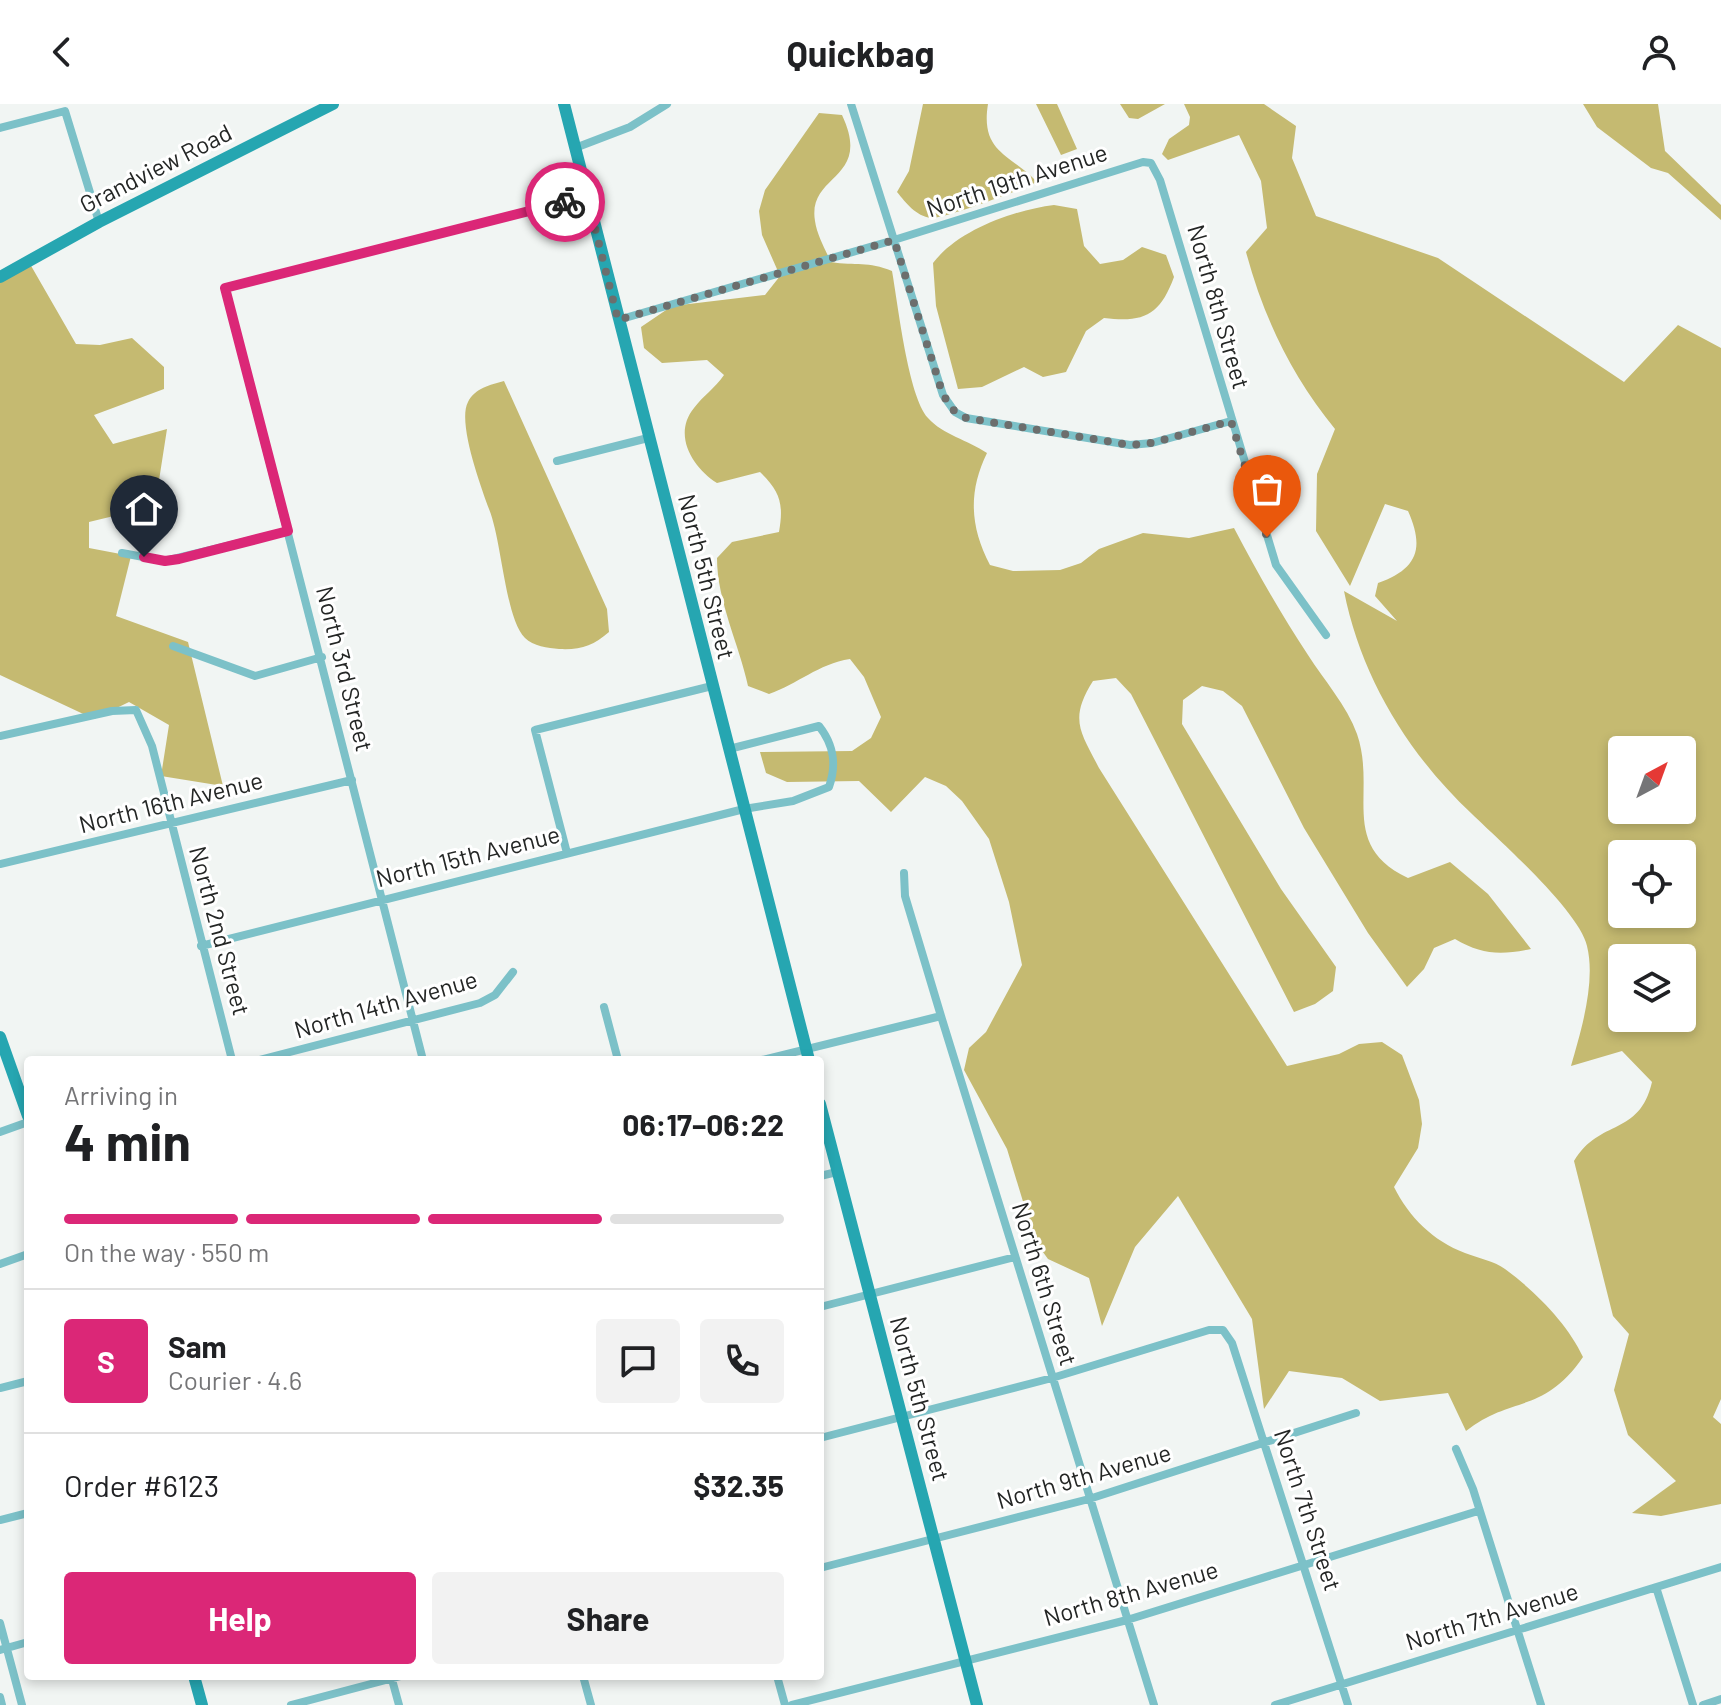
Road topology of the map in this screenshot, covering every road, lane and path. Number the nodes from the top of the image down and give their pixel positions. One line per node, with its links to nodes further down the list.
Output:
1 (333, 104): 10 (street, Grandview Road)
2 (564, 104): 7 (street, North 5th Street)
3 (667, 104): 7 (street)
4 (851, 104): 11 (street)
5 (64, 108): 6 (street); 10 (street)
6 (0, 128)
7 (575, 148): 9 (street, North 5th Street)
8 (1151, 163): 11 (street, North 19th Avenue); 14 (street, North 8th Street)
9 (587, 196): 13 (street, North 5th Street); 17 (street, North 3rd Street)
10 (99, 222): 12 (street, Grandview Road)
11 (894, 240): 13 (street, North 19th Avenue); 14 (street)
12 (0, 277)
13 (618, 320): 15 (street, North 5th Street)
14 (1231, 421): 19 (street, North 8th Street)
15 (648, 438): 16 (street); 22 (street, North 5th Street)
16 (557, 461)
17 (288, 531): 18 (street); 21 (street, North 3rd Street)
18 (122, 553)
19 (1326, 635)
20 (173, 646): 21 (street)
21 (322, 657): 25 (street, North 3rd Street)
22 (712, 686): 24 (street, North 5th Street); 28 (street)
23 (0, 736): 27 (street, North 2nd Street)
24 (729, 749): 26 (street, North 5th Street); 26 (street, North 15th Avenue)
25 (352, 780): 27 (street, North 16th Avenue); 31 (street, North 3rd Street)
26 (744, 809): 28 (street, North 15th Avenue); 38 (street, North 5th Street)
27 (170, 823): 29 (street, North 16th Avenue); 32 (street, North 2nd Street)
28 (567, 853): 31 (street, North 15th Avenue)
29 (0, 864)
30 (904, 873): 35 (street, North 6th Street)
31 (382, 899): 32 (street, North 15th Avenue); 36 (street, North 3rd Street)
32 (201, 946): 39 (street, North 2nd Street)
33 (513, 972): 36 (street, North 14th Avenue)
34 (604, 1007): 42 (street)
35 (941, 1016): 38 (street); 50 (street, North 6th Street)
36 (413, 1021): 40 (street, North 14th Avenue); 41 (street, North 3rd Street)
37 (0, 1037): 43 (street)
38 (808, 1054)
39 (231, 1056)
40 (275, 1056)
41 (422, 1056)
42 (617, 1056)
43 (24, 1105)
44 (824, 1120): 47 (street, North 5th Street)
45 (24, 1123): 46 (street)
46 (0, 1132)
47 (837, 1172): 48 (street); 52 (street, North 5th Street)
48 (824, 1175)
49 (24, 1255): 51 (street)
50 (1015, 1257): 52 (street); 54 (street, North 6th Street)
51 (0, 1264)
52 (869, 1295): 53 (street); 58 (street, North 5th Street)
53 (824, 1306)
54 (1052, 1378): 58 (street); 60 (street, North 7th Street); 62 (street, North 6th Street)
55 (24, 1382): 56 (street)
56 (0, 1388)
57 (1356, 1413): 60 (street, North 9th Avenue)
58 (902, 1417): 59 (street); 66 (street, North 5th Street)
59 (824, 1437)
60 (1265, 1444): 62 (street, North 9th Avenue); 67 (street, North 7th Street)
61 (1456, 1449): 63 (street)
62 (1089, 1499): 66 (street, North 9th Avenue); 71 (street, North 6th Street)
63 (1478, 1511): 67 (street, North 8th Avenue); 73 (street)
64 (24, 1514): 65 (street)
65 (0, 1520)
66 (933, 1540): 68 (street, North 9th Avenue); 76 (street, North 5th Street)
67 (1305, 1563): 71 (street, North 8th Avenue); 82 (street, North 7th Street)
68 (824, 1567)
69 (1721, 1567): 70 (street, North 7th Avenue)
70 (1656, 1587): 73 (street, North 7th Avenue); 98 (street)
71 (1127, 1620): 76 (street, North 8th Avenue); 94 (street, North 6th Street)
72 (0, 1623): 75 (street)
73 (1517, 1630): 82 (street, North 7th Avenue); 97 (street)
74 (24, 1643): 75 (street)
75 (3, 1649): 86 (street)
76 (965, 1661): 92 (street, North 8th Avenue); 93 (street, North 5th Street)
77 (195, 1680): 87 (street)
78 (384, 1680): 88 (street)
79 (395, 1680): 89 (street)
80 (584, 1680): 90 (street)
81 (778, 1680): 91 (street)
82 (1342, 1685): 95 (street, North 7th Avenue); 96 (street, North 7th Street)
83 (0, 1697): 85 (street)
84 (1721, 1699): 99 (street)
85 (2, 1705)
86 (22, 1705)
87 (202, 1705)
88 (291, 1705)
89 (399, 1705)
90 (591, 1705)
91 (785, 1705)
92 (792, 1705)
93 (977, 1705)
94 (1154, 1705)
95 (1275, 1705)
96 (1348, 1705)
97 (1541, 1705)
98 (1693, 1705)
99 (1703, 1705)

